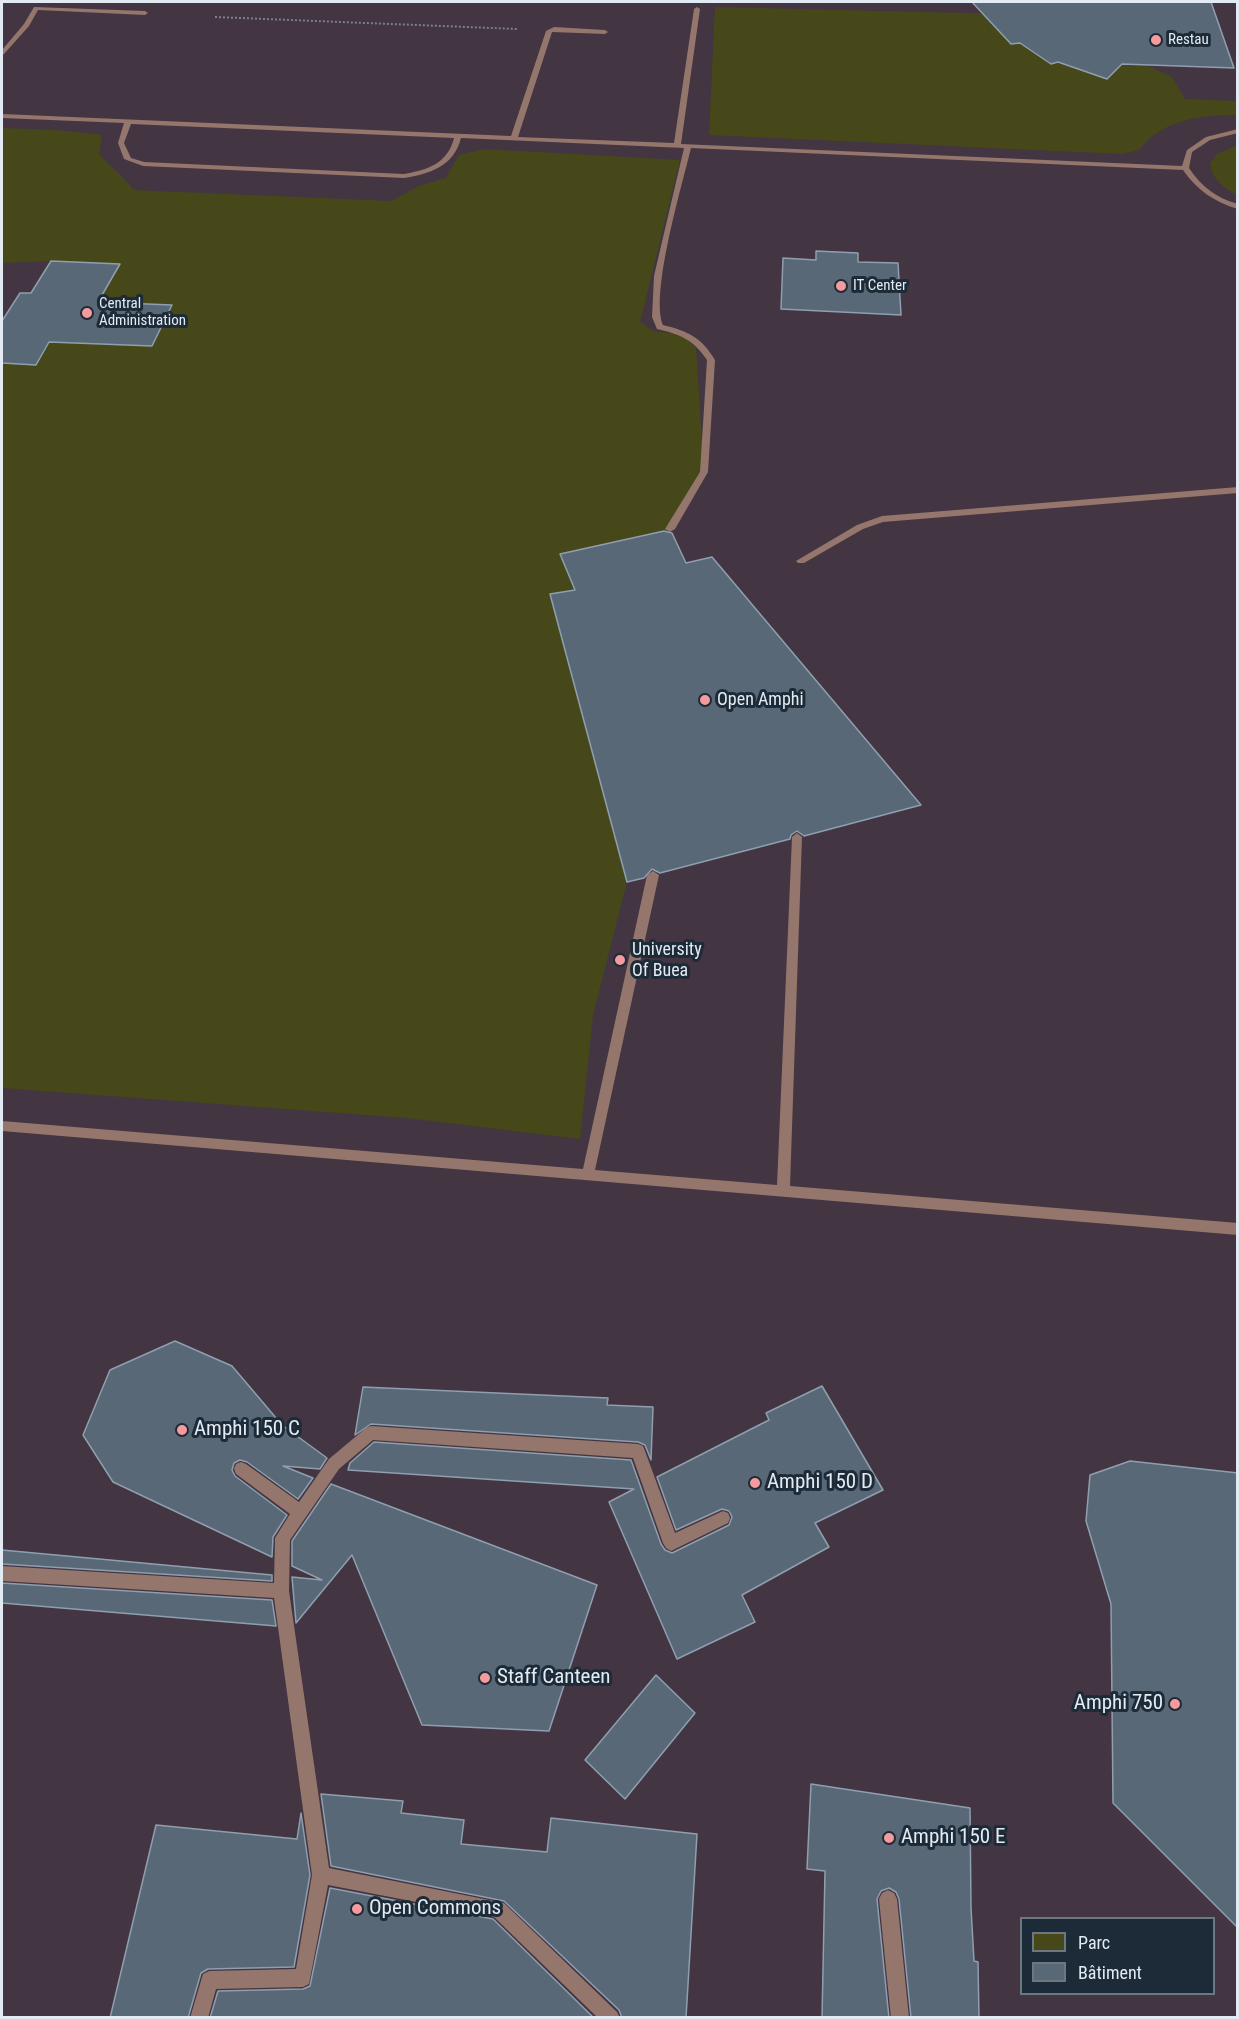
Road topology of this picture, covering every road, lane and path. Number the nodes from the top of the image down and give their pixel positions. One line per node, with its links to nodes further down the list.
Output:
1 (697, 9): 12 (lane)
2 (145, 13): 6 (lane)
3 (215, 17): 4 (path)
4 (549, 31): 5 (lane); 11 (lane)
5 (605, 32)
6 (2, 53)
7 (2, 116): 8 (lane)
8 (128, 122): 10 (lane); 10 (lane)
9 (1238, 131): 14 (lane)
10 (458, 136): 11 (lane)
11 (514, 139): 12 (lane)
12 (677, 146): 13 (lane)
13 (688, 146): 14 (lane); 17 (lane)
14 (1185, 168): 15 (lane)
15 (1238, 207)
16 (1238, 490): 18 (lane)
17 (670, 529)
18 (801, 561)
19 (797, 837): 23 (lane)
20 (653, 875): 22 (lane)
21 (2, 1126): 22 (lane)
22 (588, 1174): 23 (lane)
23 (783, 1191): 24 (lane)
24 (1238, 1229)
25 (242, 1469): 26 (lane)
26 (300, 1512): 27 (lane); 29 (lane)
27 (723, 1518)
28 (2, 1574): 29 (lane)
29 (281, 1591): 30 (lane)
30 (321, 1875): 32 (lane); 33 (lane)
31 (888, 1899): 34 (lane)
32 (199, 2018)
33 (611, 2018)
34 (900, 2018)

